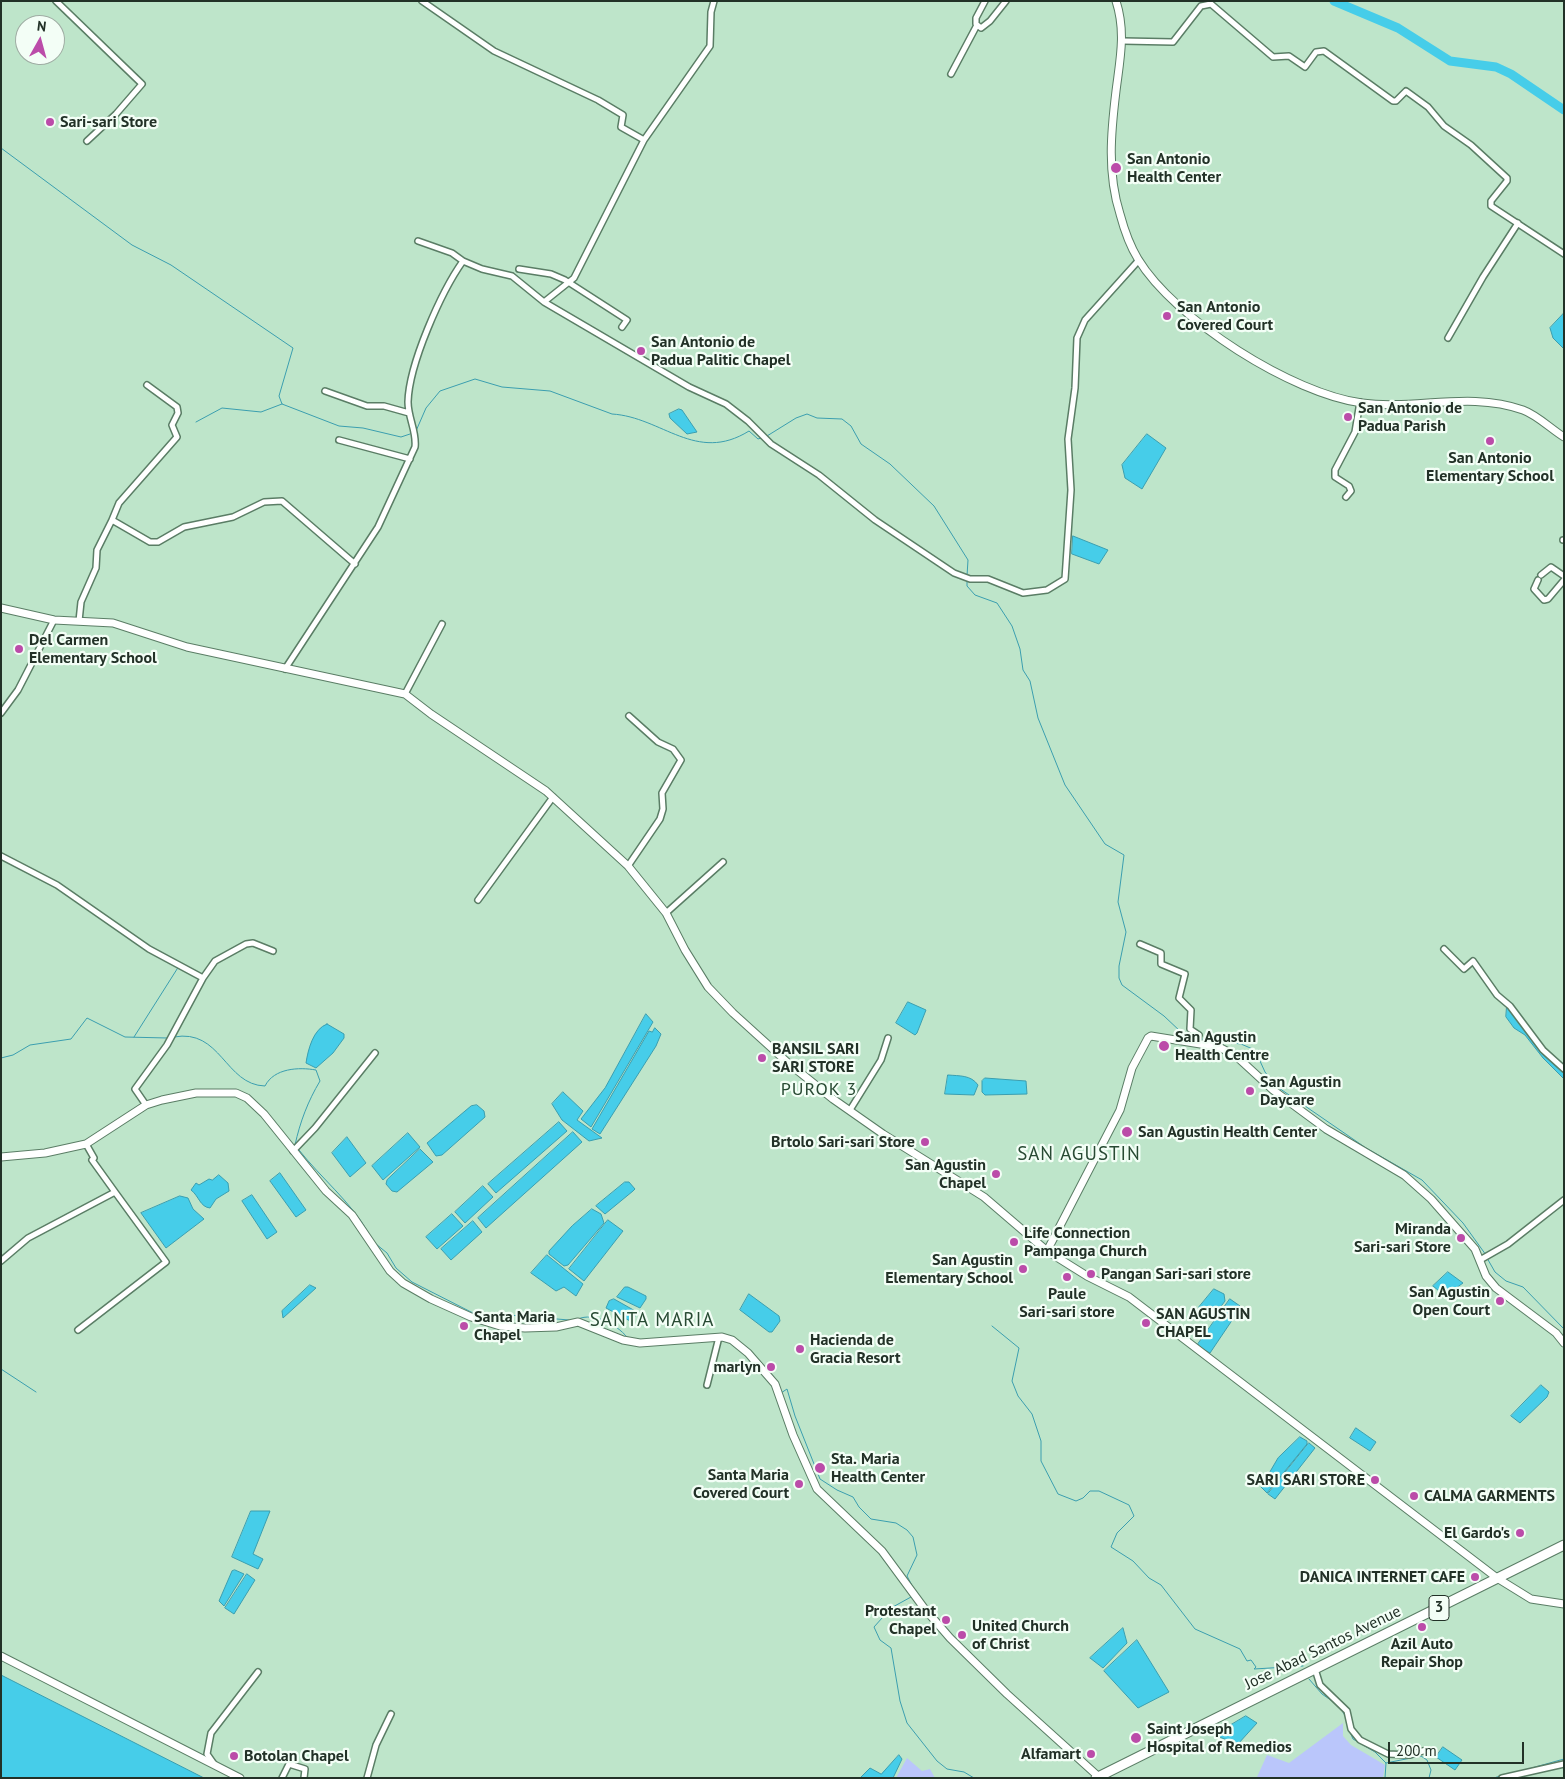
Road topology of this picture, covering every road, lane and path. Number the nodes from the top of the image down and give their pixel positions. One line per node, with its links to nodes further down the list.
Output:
1 (56, 1): 10 (street)
2 (422, 1): 11 (street)
3 (714, 1): 11 (street)
4 (985, 1): 7 (street)
5 (1006, 1): 7 (street)
6 (1116, 1): 8 (street)
7 (977, 25): 9 (street)
8 (1123, 41): 12 (street); 15 (street)
9 (951, 74)
10 (87, 140)
11 (644, 140): 18 (street)
12 (1518, 223): 14 (street); 21 (street)
13 (418, 241): 16 (street)
14 (1564, 254)
15 (1138, 260): 19 (street); 24 (street)
16 (463, 261): 19 (street); 25 (street)
17 (519, 269): 18 (street)
18 (569, 283): 19 (street); 20 (street)
19 (544, 302)
20 (622, 327)
21 (1448, 338)
22 (147, 385): 30 (street)
23 (324, 391): 25 (street)
24 (1360, 402): 26 (street); 29 (street)
25 (409, 413): 28 (street)
26 (1564, 437)
27 (339, 440): 28 (street)
28 (410, 459): 31 (street)
29 (1346, 498)
30 (112, 520): 31 (street); 35 (street)
31 (355, 564): 37 (street)
32 (1564, 578): 32 (street)
33 (1, 608): 34 (street)
34 (54, 620): 35 (street); 39 (street)
35 (79, 621): 37 (street)
36 (442, 624): 38 (street)
37 (285, 669): 38 (street)
38 (405, 694): 41 (street)
39 (1, 713)
40 (629, 716): 44 (street)
41 (553, 797): 44 (street); 45 (street)
42 (1, 856): 50 (street)
43 (723, 862): 46 (street)
44 (628, 866): 46 (street)
45 (478, 900)
46 (666, 913): 56 (street)
47 (1140, 944): 52 (street)
48 (1444, 949): 54 (street)
49 (274, 951): 50 (street)
50 (203, 978): 55 (street)
51 (888, 1038): 56 (street)
52 (1198, 1039): 62 (street); 63 (street)
53 (375, 1053): 58 (street)
54 (1564, 1070)
55 (146, 1105): 57 (street); 58 (street)
56 (850, 1110): 62 (street)
57 (86, 1144): 59 (street); 60 (street)
58 (293, 1151): 66 (street)
59 (1, 1158)
60 (115, 1192): 64 (street); 65 (street)
61 (1564, 1200): 63 (street)
62 (1047, 1251): 70 (street)
63 (1482, 1259): 67 (street)
64 (1, 1261)
65 (78, 1330)
66 (719, 1337): 68 (street); 79 (street)
67 (1564, 1343)
68 (708, 1385)
69 (1564, 1545): 70 (highway, Jose Abad Santos Avenue / 3)
70 (1497, 1578): 71 (street); 73 (highway, Jose Abad Santos Avenue / 3)
71 (1564, 1604)
72 (1, 1656): 78 (street)
73 (1315, 1669): 76 (street); 79 (highway, Jose Abad Santos Avenue / 3)
74 (258, 1672): 78 (street)
75 (390, 1714): 83 (street)
76 (1426, 1750)
77 (1564, 1764): 84 (street)
78 (216, 1766): 80 (street)
79 (1098, 1777)
80 (240, 1778)
81 (282, 1778): 82 (street)
82 (304, 1778)
83 (367, 1778)
84 (1502, 1778)

